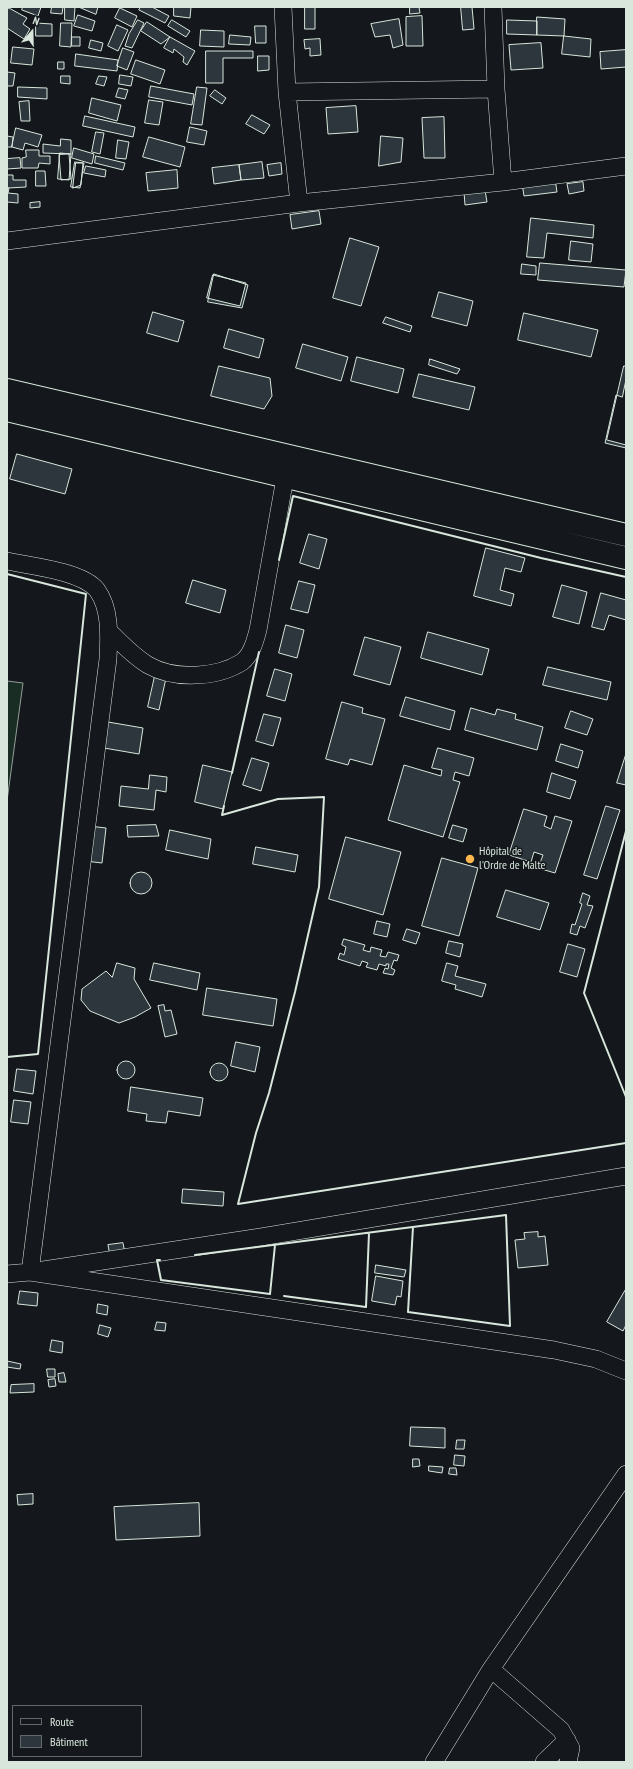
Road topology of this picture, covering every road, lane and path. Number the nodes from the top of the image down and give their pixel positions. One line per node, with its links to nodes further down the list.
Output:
1 (283, 7): 4 (street)
2 (493, 7): 3 (street)
3 (496, 89): 4 (street); 6 (street)
4 (287, 92): 7 (street)
5 (626, 166): 6 (street)
6 (503, 182): 7 (street)
7 (299, 203): 8 (street)
8 (7, 241)
9 (7, 390): 12 (main road)
10 (7, 410): 11 (main road)
11 (285, 478): 13 (main road); 15 (street)
12 (626, 535)
13 (626, 558)
14 (7, 561): 15 (street)
15 (109, 631): 17 (street)
16 (626, 1176): 17 (street)
17 (30, 1272): 18 (street); 19 (street)
18 (7, 1274)
19 (626, 1371)
20 (626, 1474): 21 (street)
21 (491, 1669): 22 (street); 23 (street)
22 (566, 1740): 24 (street); 25 (street)
23 (434, 1762)
24 (544, 1762)
25 (568, 1762)

